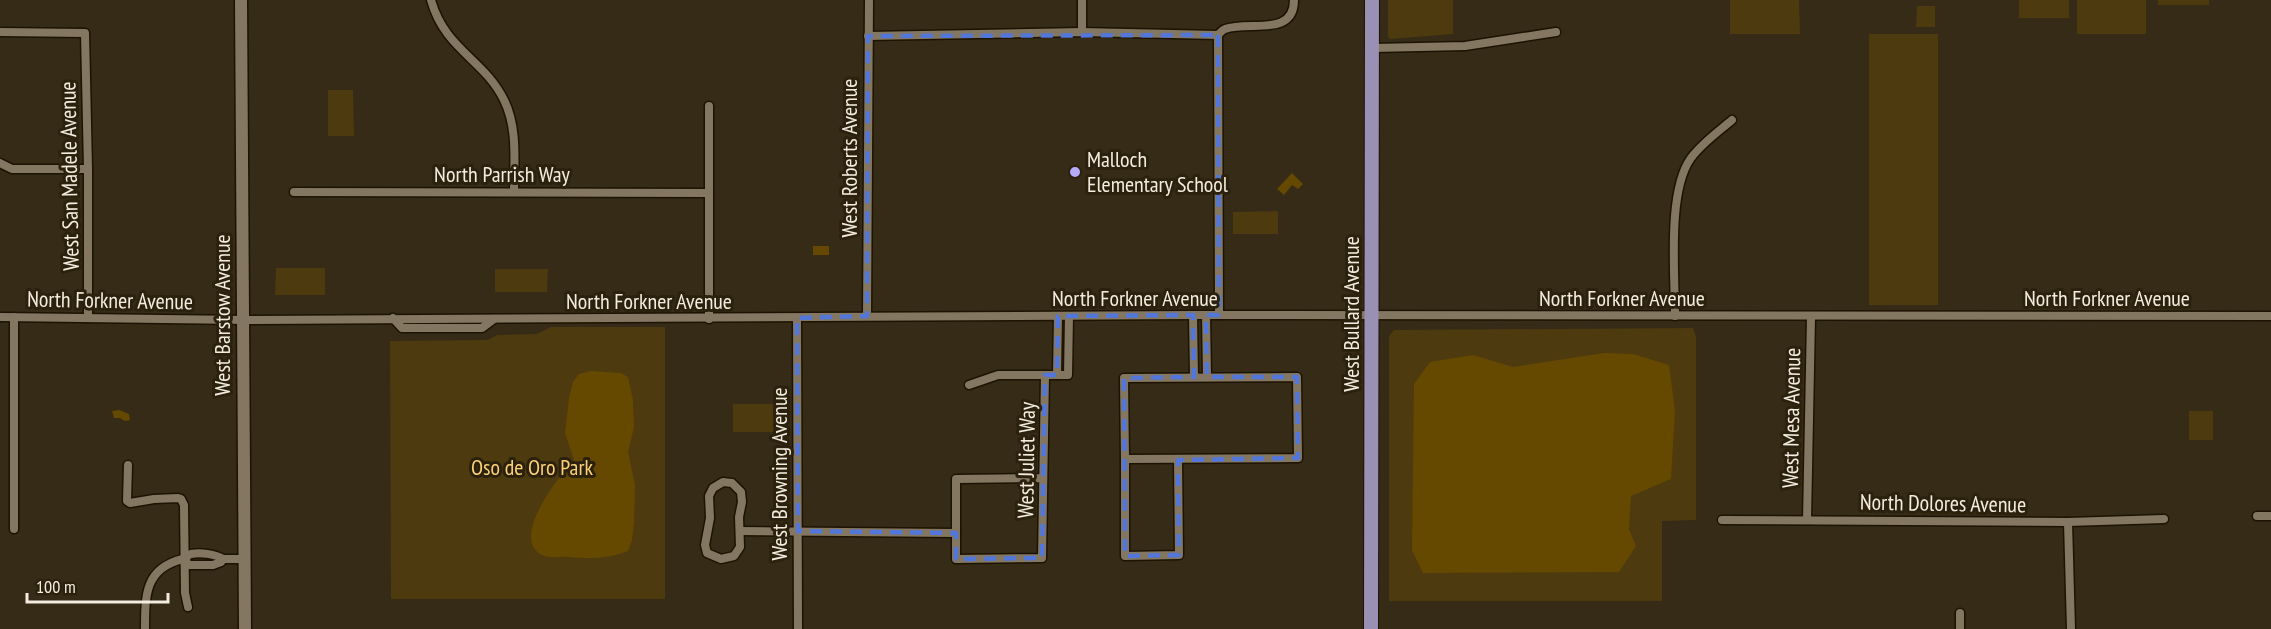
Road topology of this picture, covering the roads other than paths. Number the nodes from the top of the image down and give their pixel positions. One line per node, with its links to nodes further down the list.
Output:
1 (241, 0): 35 (street, West Barstow Avenue)
2 (431, 0): 18 (street)
3 (869, 0): 11 (street, West Roberts Avenue)
4 (1082, 0): 8 (street)
5 (1294, 0): 10 (street)
6 (1372, 0): 12 (main road, West Bullard Avenue)
7 (0, 32): 16 (street, West San Madele Avenue)
8 (1082, 32): 10 (street); 11 (street)
9 (1556, 32): 12 (street)
10 (1218, 35): 22 (street)
11 (868, 36): 24 (street, West Roberts Avenue)
12 (1372, 48): 23 (main road, West Bullard Avenue)
13 (709, 106): 19 (street)
14 (1732, 120): 27 (street)
15 (0, 163): 16 (street)
16 (88, 169): 32 (street, West San Madele Avenue)
17 (294, 192): 18 (street, North Parrish Way)
18 (514, 192): 19 (street, North Parrish Way)
19 (709, 193): 34 (street)
20 (1193, 315): 21 (street, North Forkner Avenue); 26 (street, North Forkner Avenue); 38 (street)
21 (1206, 315): 22 (street, North Forkner Avenue); 39 (street)
22 (1219, 315): 23 (street, North Forkner Avenue)
23 (1373, 315): 27 (street, North Forkner Avenue); 62 (main road, West Bullard Avenue)
24 (867, 316): 25 (street, North Forkner Avenue); 33 (street, North Forkner Avenue)
25 (1058, 316): 26 (street, North Forkner Avenue); 37 (street, West Juliet Way)
26 (1069, 316): 37 (street, West Juliet Way)
27 (1675, 316): 31 (street, North Forkner Avenue)
28 (2271, 316): 31 (street, North Forkner Avenue)
29 (0, 317): 30 (street, North Forkner Avenue)
30 (14, 317): 32 (street, North Forkner Avenue); 51 (street)
31 (1811, 317): 49 (street, West Mesa Avenue)
32 (88, 318): 35 (street, North Forkner Avenue)
33 (797, 318): 34 (street, North Forkner Avenue); 53 (street, West Browning Avenue)
34 (709, 319): 35 (street, North Forkner Avenue)
35 (244, 320): 56 (street, West Barstow Avenue)
36 (1045, 375): 37 (street, West Juliet Way); 40 (street); 44 (street, West Juliet Way)
37 (1057, 375)
38 (1194, 377): 39 (street); 41 (street)
39 (1207, 377): 42 (street)
40 (969, 385)
41 (1125, 459): 42 (street); 42 (street)
42 (1178, 460)
43 (128, 465): 55 (street)
44 (1043, 478): 54 (street); 54 (street, West Juliet Way)
45 (2257, 516): 46 (street)
46 (2271, 516)
47 (2164, 519): 50 (street, North Dolores Avenue)
48 (1722, 520): 49 (street, North Dolores Avenue)
49 (1808, 520): 50 (street, North Dolores Avenue)
50 (2068, 522): 64 (street)
51 (14, 528)
52 (740, 531): 52 (street); 53 (street)
53 (798, 531): 54 (street); 61 (street, West Browning Avenue)
54 (956, 532)
55 (184, 559): 56 (street); 57 (street); 59 (street)
56 (244, 559): 60 (street, West Barstow Avenue)
57 (188, 607)
58 (1960, 613): 63 (street)
59 (145, 629)
60 (245, 629)
61 (798, 629)
62 (1371, 629)
63 (1960, 629)
64 (2071, 629)

